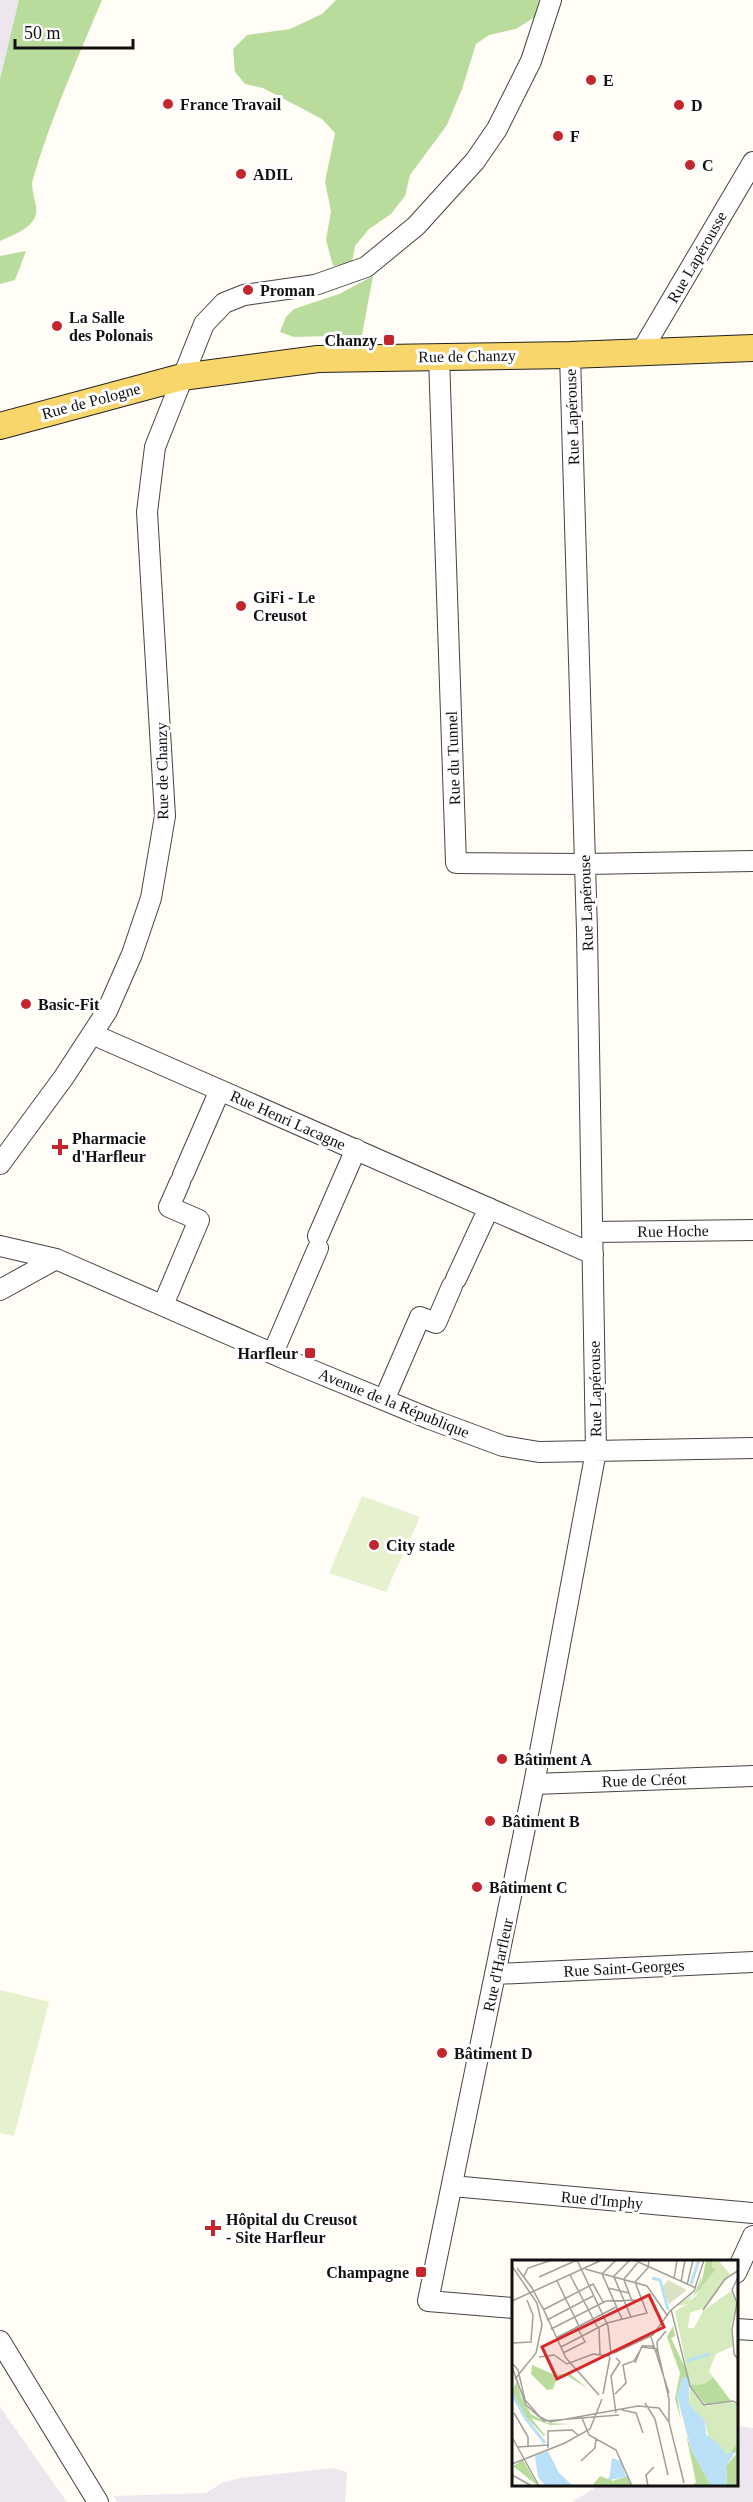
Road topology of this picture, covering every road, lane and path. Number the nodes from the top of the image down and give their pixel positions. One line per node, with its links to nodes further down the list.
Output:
1 (551, 0): 7 (street, Rue de Chanzy)
2 (753, 162): 4 (street, Rue Lapérousse)
3 (753, 348): 4 (main road, Rue de Chanzy)
4 (642, 352): 5 (main road, Rue de Chanzy)
5 (570, 355): 6 (main road, Rue de Chanzy); 10 (street, Rue Lapérouse)
6 (439, 357): 7 (main road, Rue de Chanzy); 10 (street, Rue du Tunnel)
7 (182, 377): 8 (main road, Rue de Pologne); 11 (street, Rue de Chanzy)
8 (0, 426)
9 (753, 861): 10 (street, Rue du Tunnel)
10 (585, 864): 17 (street, Rue Lapérouse)
11 (92, 1034): 12 (street, Rue Henri Lacagne); 14 (street, Rue de Chanzy)
12 (220, 1090): 13 (street, Rue Henri Lacagne); 22 (street, Rue Henri Lacagne)
13 (356, 1149): 15 (street, Rue Henri Lacagne); 23 (street, Rue Henri Lacagne)
14 (0, 1164)
15 (489, 1208): 19 (street, Rue Henri Lacagne); 24 (street)
16 (753, 1230): 17 (street, Rue Hoche)
17 (592, 1232): 19 (street, Rue Lapérouse)
18 (0, 1245): 20 (street, Avenue de la République)
19 (593, 1254): 26 (street, Rue Lapérouse)
20 (56, 1259): 21 (street); 22 (street, Avenue de la République)
21 (0, 1290)
22 (163, 1305): 23 (street, Avenue de la République)
23 (273, 1353): 24 (street, Avenue de la République)
24 (384, 1400): 26 (street, Avenue de la République)
25 (753, 1448): 26 (street, Avenue de la République)
26 (596, 1451): 28 (street, Rue d'Harfleur)
27 (753, 1776): 28 (street, Rue de Créot)
28 (534, 1784): 30 (street, Rue d'Harfleur)
29 (753, 1962): 30 (street, Rue Saint-Georges)
30 (496, 1974): 31 (street, Rue d'Harfleur)
31 (452, 2187): 32 (street, Rue d'Imphy); 35 (street, Rue d'Harfleur)
32 (753, 2213)
33 (753, 2236): 34 (street)
34 (738, 2268)
35 (512, 2308)
36 (738, 2329): 37 (street)
37 (753, 2330)
38 (0, 2341): 39 (street)
39 (98, 2502)

